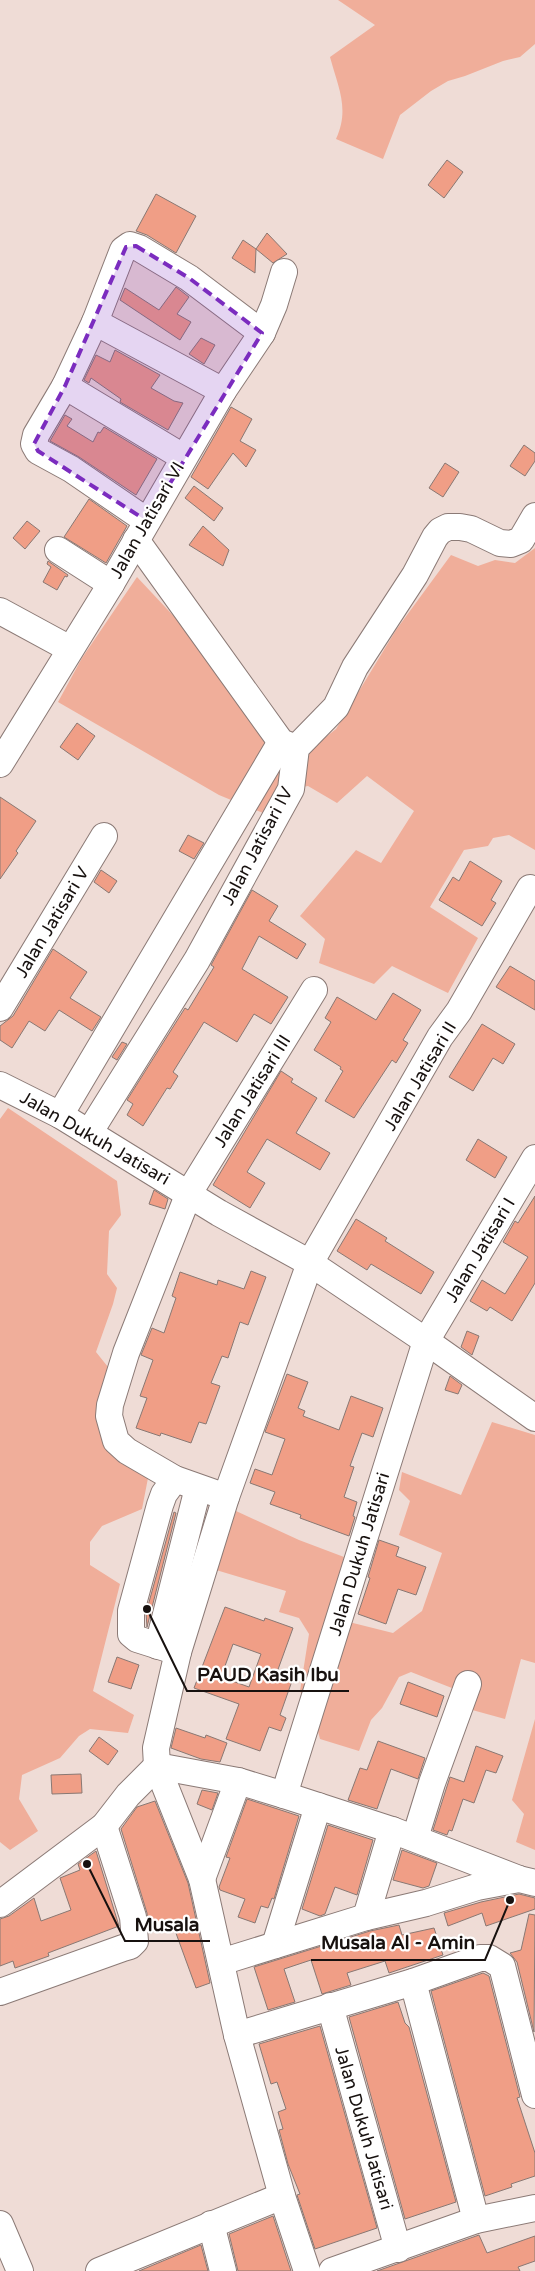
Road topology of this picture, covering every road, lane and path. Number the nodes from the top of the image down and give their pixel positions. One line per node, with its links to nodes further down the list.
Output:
1 (284, 272): 3 (street, Jalan Jatisari VI)
2 (95, 322): 3 (street); 4 (street); 5 (street)
3 (262, 333): 5 (street, Jalan Jatisari VI)
4 (65, 386): 6 (street); 8 (street)
5 (223, 391): 6 (street, Jalan Jatisari VI)
6 (183, 457): 8 (street, Jalan Jatisari VI)
7 (535, 516): 13 (street)
8 (141, 530): 10 (street, Jalan Jatisari VI); 13 (street)
9 (58, 550): 10 (street)
10 (110, 584): 12 (street, Jalan Jatisari VI)
11 (0, 611): 12 (street)
12 (70, 649): 14 (street, Jalan Jatisari VI)
13 (288, 745): 20 (street); 21 (street, Jalan Jatisari IV)
14 (0, 764)
15 (104, 836): 18 (street, Jalan Jatisari V)
16 (530, 888): 25 (street, Jalan Jatisari II)
17 (314, 990): 24 (street, Jalan Jatisari III)
18 (0, 1008)
19 (0, 1084): 20 (street, Jalan Dukuh Jatisari)
20 (60, 1115): 21 (street, Jalan Dukuh Jatisari)
21 (89, 1133): 24 (street, Jalan Dukuh Jatisari)
22 (535, 1158): 23 (street, Jalan Jatisari I)
23 (528, 1185): 26 (street, Jalan Jatisari I)
24 (189, 1193): 25 (street, Jalan Dukuh Jatisari); 28 (street, Jalan Dukuh Jatisari)
25 (310, 1263): 26 (street, Jalan Dukuh Jatisari); 29 (street)
26 (426, 1341): 27 (street, Jalan Dukuh Jatisari); 34 (street, Jalan Dukuh Jatisari)
27 (535, 1418)
28 (187, 1483): 29 (street, Jalan Dukuh Jatisari); 30 (street)
29 (226, 1497): 30 (street)
30 (168, 1649): 32 (street)
31 (468, 1684): 37 (street)
32 (157, 1766): 33 (street); 36 (street); 38 (street)
33 (238, 1781): 34 (street); 38 (street)
34 (284, 1795): 35 (street)
35 (318, 1806): 37 (street); 42 (street)
36 (104, 1826): 40 (street); 45 (street)
37 (403, 1834): 39 (street); 41 (street)
38 (202, 1879): 43 (street)
39 (527, 1881): 41 (street)
40 (0, 1904)
41 (366, 1917): 42 (street)
42 (275, 1945): 43 (street)
43 (221, 1962): 47 (street)
44 (413, 1982): 46 (street); 48 (street); 51 (street)
45 (0, 1992)
46 (330, 2006): 47 (street); 54 (street, Jalan Dukuh Jatisari)
47 (237, 2035): 49 (street)
48 (535, 2095)
49 (282, 2196): 53 (street); 58 (street)
50 (535, 2208): 51 (street)
51 (476, 2220): 54 (street)
52 (0, 2224): 56 (street)
53 (211, 2224): 55 (street); 57 (street)
54 (398, 2249): 59 (street)
55 (113, 2268)
56 (17, 2269)
57 (223, 2271)
58 (307, 2271)
59 (332, 2271)

